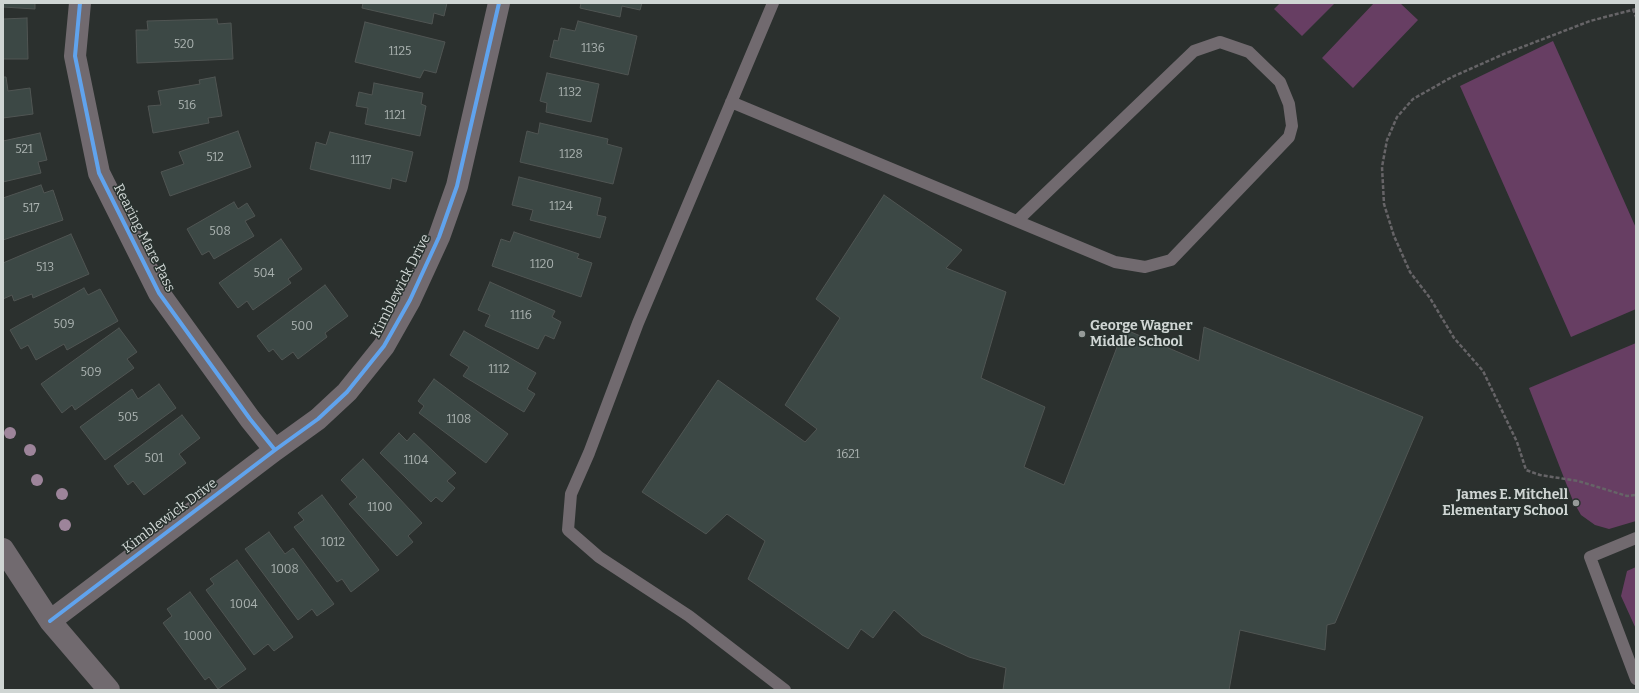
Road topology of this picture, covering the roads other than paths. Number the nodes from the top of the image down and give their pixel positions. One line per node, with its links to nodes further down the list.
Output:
1 (80, 3): 6 (street, Rearing Mare Pass)
2 (499, 3): 6 (street, Kimblewick Drive)
3 (773, 3): 4 (lane)
4 (731, 102): 5 (lane); 12 (lane)
5 (1017, 221): 5 (lane)
6 (274, 450): 9 (street, Kimblewick Drive)
7 (1636, 538): 10 (lane)
8 (3, 549): 9 (street)
9 (50, 621): 11 (street)
10 (1636, 679)
11 (109, 690)
12 (786, 690)

